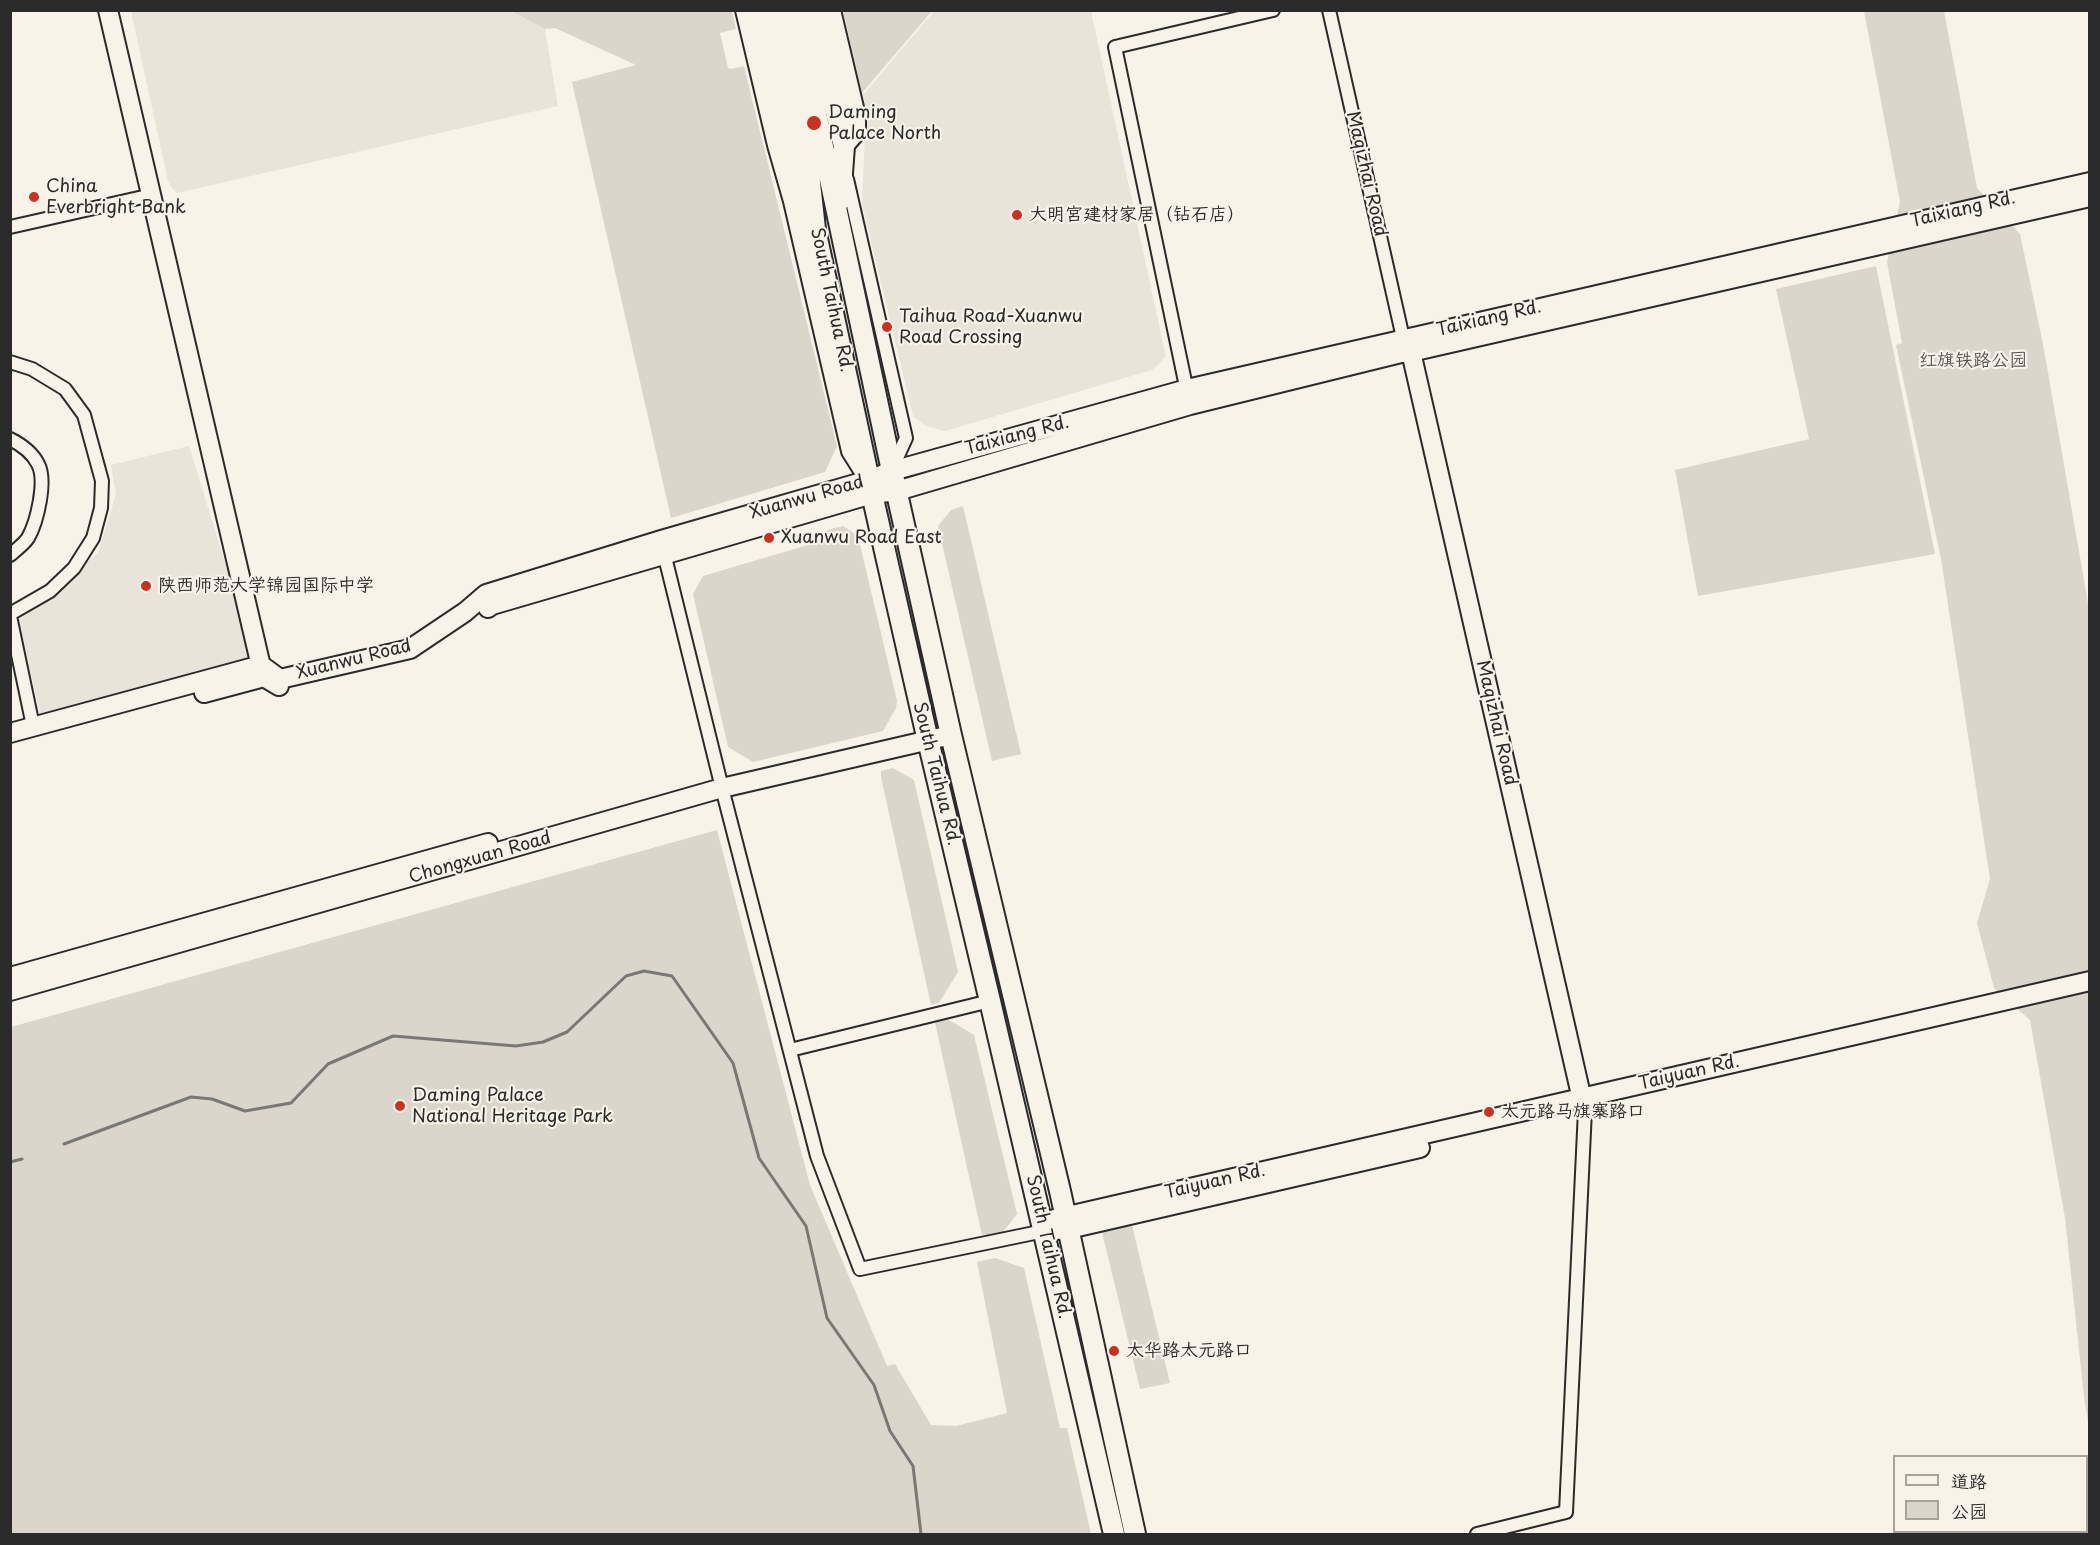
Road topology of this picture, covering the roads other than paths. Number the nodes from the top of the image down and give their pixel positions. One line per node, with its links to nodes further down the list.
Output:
1 (108, 10): 12 (street)
2 (746, 10): 22 (street)
3 (758, 10): 16 (main road)
4 (774, 10): 16 (main road, South Taihua Rd.)
5 (794, 10): 14 (main road, South Taihua Rd.)
6 (813, 10): 10 (main road)
7 (831, 10): 10 (street)
8 (1273, 10): 19 (street)
9 (1329, 10): 17 (street, Maqizhai Road)
10 (843, 153): 14 (main road); 21 (street)
11 (2090, 182): 17 (street, Taixiang Rd.)
12 (152, 195): 15 (street); 27 (street)
13 (2090, 197): 17 (street, Taixiang Rd.)
14 (838, 224): 21 (main road, South Taihua Rd.)
15 (10, 227)
16 (815, 229): 22 (main road, South Taihua Rd.)
17 (1405, 348): 19 (street, Taixiang Rd.); 40 (street, Maqizhai Road)
18 (10, 362): 26 (street)
19 (1188, 397): 21 (street, Taixiang Rd.); 23 (street, Taixiang Rd.)
20 (10, 439): 25 (street)
21 (892, 471): 22 (street, Xuanwu Road); 23 (main road, South Taihua Rd.)
22 (871, 487): 23 (street, Xuanwu Road); 24 (street, Xuanwu Road); 31 (main road, South Taihua Rd.)
23 (897, 491): 29 (main road, South Taihua Rd.)
24 (663, 548): 27 (street, Xuanwu Road); 33 (street)
25 (10, 555)
26 (10, 615): 28 (street)
27 (262, 671): 28 (street); 32 (street)
28 (33, 726): 30 (street)
29 (950, 731): 31 (street, Chongxuan Road); 41 (main road, South Taihua Rd.)
30 (10, 733)
31 (928, 737): 33 (street, Chongxuan Road); 38 (main road, South Taihua Rd.)
32 (10, 745)
33 (721, 783): 34 (street, Chongxuan Road); 36 (street, Chongxuan Road); 39 (street)
34 (10, 977)
35 (2090, 981): 40 (street, Taiyuan Rd.)
36 (10, 991)
37 (2090, 993): 40 (street, Taiyuan Rd.)
38 (990, 1001): 39 (street); 42 (main road, South Taihua Rd.)
39 (790, 1050): 42 (street)
40 (1578, 1105): 41 (street, Taiyuan Rd.); 45 (street)
41 (1067, 1222): 42 (street, Taiyuan Rd.); 44 (main road, South Taihua Rd.)
42 (1043, 1226): 43 (main road, South Taihua Rd.)
43 (1114, 1534)
44 (1135, 1534)
45 (1477, 1534)

